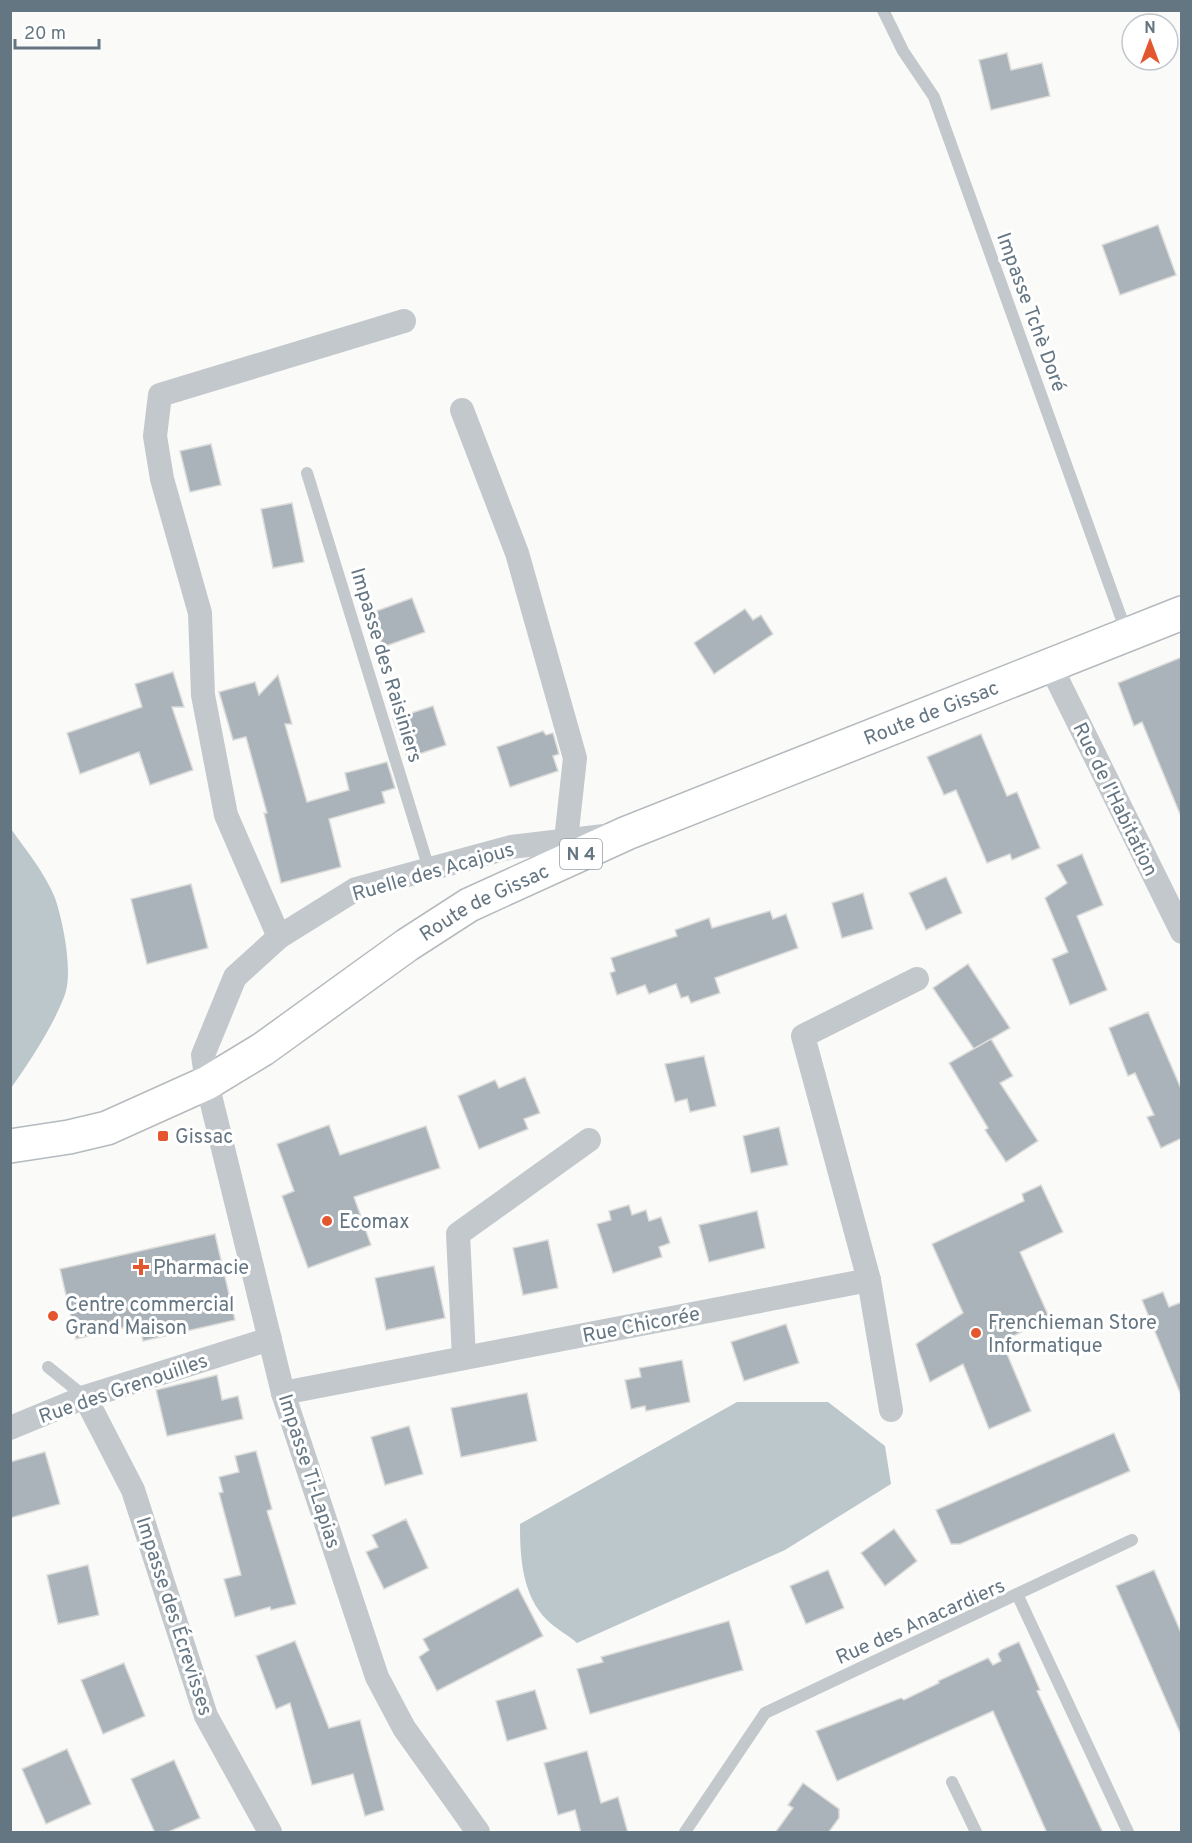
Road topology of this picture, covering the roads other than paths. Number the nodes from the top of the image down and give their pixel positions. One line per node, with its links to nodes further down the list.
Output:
1 (883, 10): 6 (lane, Impasse Tchè Doré)
2 (404, 321): 12 (street)
3 (462, 410): 9 (street)
4 (307, 473): 10 (lane, Impasse des Raisiniers)
5 (1182, 613): 6 (main road, Route de Gissac / N 4)
6 (1127, 635): 7 (main road, Route de Gissac / N 4)
7 (1050, 665): 8 (main road, Route de Gissac / N 4); 11 (street, Rue de l'Habitation)
8 (627, 833): 9 (street, Ruelle des Acajous); 14 (main road, Route de Gissac / N 4)
9 (566, 840): 10 (street, Ruelle des Acajous)
10 (429, 869): 12 (street, Ruelle des Acajous)
11 (1182, 932)
12 (279, 937): 14 (street, Ruelle des Acajous)
13 (917, 979): 17 (street)
14 (207, 1083): 16 (main road, Route de Gissac / N 4); 18 (street, Impasse Ti-Lapias)
15 (589, 1140): 19 (street)
16 (10, 1146)
17 (868, 1280): 19 (street, Rue Chicorée); 23 (street)
18 (270, 1339): 21 (street, Impasse Ti-Lapias); 22 (street, Rue des Grenouilles)
19 (464, 1358): 21 (street, Rue Chicorée)
20 (48, 1367): 22 (lane)
21 (284, 1393): 29 (street, Impasse Ti-Lapias)
22 (86, 1397): 24 (street, Rue des Grenouilles); 28 (street, Impasse des Écrevisses)
23 (891, 1410)
24 (10, 1428)
25 (1132, 1540): 26 (lane)
26 (1017, 1594): 30 (lane, Rue des Anacardiers); 32 (lane, Rue des Anacardiers)
27 (952, 1782): 31 (lane)
28 (270, 1833)
29 (478, 1833)
30 (686, 1833)
31 (976, 1833)
32 (1128, 1833)

